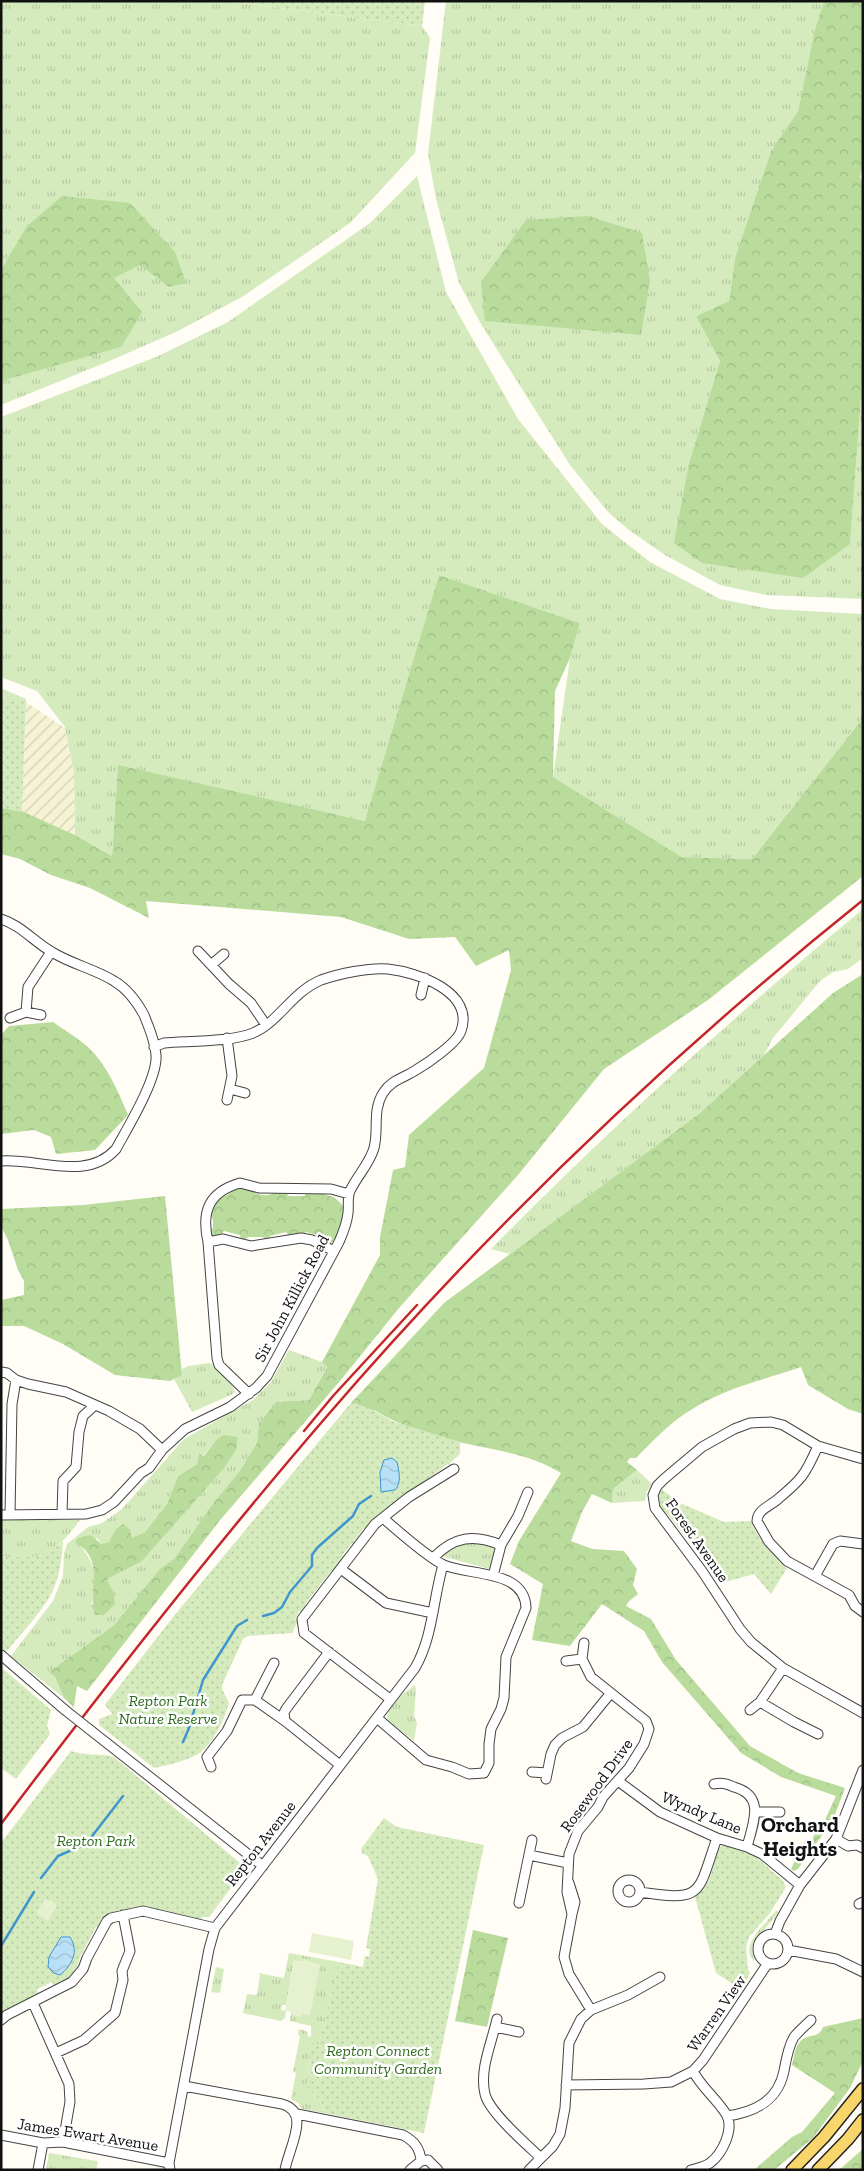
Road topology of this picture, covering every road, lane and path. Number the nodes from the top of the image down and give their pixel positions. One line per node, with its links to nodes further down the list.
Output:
1 (1, 919): 3 (street)
2 (198, 951): 5 (street)
3 (51, 952): 8 (street); 13 (street)
4 (224, 954): 5 (street)
5 (211, 965): 11 (street)
6 (428, 979): 7 (street); 11 (street); 18 (street, Sir John Killick Road)
7 (420, 995)
8 (26, 1012): 9 (street); 10 (street)
9 (40, 1015)
10 (10, 1018)
11 (266, 1025): 12 (street)
12 (227, 1038): 13 (street); 14 (street)
13 (154, 1047): 17 (street)
14 (230, 1089): 15 (street); 16 (street)
15 (245, 1093)
16 (227, 1100)
17 (1, 1161)
18 (349, 1194): 19 (street); 20 (street, Sir John Killick Road)
19 (208, 1242): 20 (street); 23 (street)
20 (334, 1251): 23 (street, Sir John Killick Road)
21 (1, 1372): 22 (street)
22 (16, 1380): 24 (street); 31 (street)
23 (249, 1394): 26 (street, Sir John Killick Road)
24 (94, 1406): 26 (street); 30 (street)
25 (818, 1446): 27 (street, Forest Avenue); 39 (street); 48 (street, Forest Avenue)
26 (162, 1450): 30 (street, Sir John Killick Road)
27 (863, 1459)
28 (454, 1470): 32 (street)
29 (528, 1492): 34 (street)
30 (62, 1514): 31 (street, Sir John Killick Road)
31 (6, 1515)
32 (383, 1518): 35 (street); 37 (street)
33 (863, 1544): 39 (street)
34 (501, 1545): 35 (street); 38 (street)
35 (433, 1558): 36 (street)
36 (443, 1565): 38 (street); 41 (street, Repton Avenue)
37 (341, 1569): 41 (street); 43 (street)
38 (493, 1576): 55 (street)
39 (815, 1576): 40 (street)
40 (863, 1612)
41 (433, 1613): 50 (street, Repton Avenue)
42 (584, 1643): 45 (street)
43 (329, 1652): 50 (street); 56 (street)
44 (1, 1655): 73 (street, bridge)
45 (582, 1659): 46 (street); 49 (street, Rosewood Drive)
46 (566, 1661)
47 (274, 1663): 51 (street)
48 (782, 1668): 52 (street); 54 (street, Forest Avenue)
49 (610, 1694): 61 (street); 62 (street, Rosewood Drive)
50 (390, 1698): 55 (street, Repton Avenue)
51 (255, 1700): 56 (street); 59 (street)
52 (760, 1702): 53 (street); 57 (street)
53 (750, 1710)
54 (863, 1713)
55 (377, 1718): 58 (street, Repton Avenue)
56 (285, 1721): 58 (street)
57 (818, 1734)
58 (340, 1765): 73 (street, Repton Avenue)
59 (211, 1768)
60 (863, 1770): 67 (street)
61 (532, 1772)
62 (618, 1781): 66 (street, Wyndy Lane); 72 (street, Rosewood Drive)
63 (714, 1784): 64 (street)
64 (755, 1812): 65 (street); 69 (street)
65 (780, 1812)
66 (717, 1838): 69 (street, Wyndy Lane); 75 (street)
67 (836, 1839): 70 (street); 74 (street)
68 (532, 1840): 71 (street)
69 (747, 1846): 74 (street, Wyndy Lane)
70 (863, 1848)
71 (529, 1855): 72 (street); 76 (street)
72 (568, 1863): 85 (street, Rosewood Drive)
73 (263, 1866): 78 (street, Repton Avenue)
74 (800, 1886): 79 (street)
75 (640, 1892)
76 (519, 1903)
77 (123, 1915): 78 (street); 84 (street); 89 (street)
78 (215, 1928): 92 (street, Repton Avenue)
79 (775, 1934): 80 (street); 81 (street)
80 (788, 1950): 81 (street); 82 (street)
81 (768, 1963): 90 (street, Warren View)
82 (863, 1972)
83 (660, 1977): 85 (street)
84 (33, 2003): 86 (street); 89 (street)
85 (591, 2010): 91 (street)
86 (1, 2020)
87 (811, 2020): 95 (street)
88 (519, 2032): 100 (street)
89 (56, 2053): 98 (street)
90 (693, 2071): 91 (street, Warren View); 95 (street)
91 (566, 2085): 100 (street)
92 (184, 2086): 94 (street); 102 (street, Repton Avenue)
93 (863, 2089): 109 (main road)
94 (297, 2114): 101 (street); 104 (street)
95 (728, 2116): 108 (street)
96 (863, 2120): 110 (main road)
97 (1, 2135): 99 (street, James Ewart Avenue)
98 (63, 2142): 99 (street, James Ewart Avenue); 102 (street, James Ewart Avenue)
99 (43, 2143): 103 (street)
100 (540, 2158): 107 (street)
101 (421, 2160): 105 (street); 106 (street)
102 (170, 2166)
103 (38, 2170)
104 (285, 2170)
105 (410, 2170)
106 (438, 2170)
107 (529, 2170)
108 (691, 2170)
109 (792, 2170)
110 (818, 2170)

